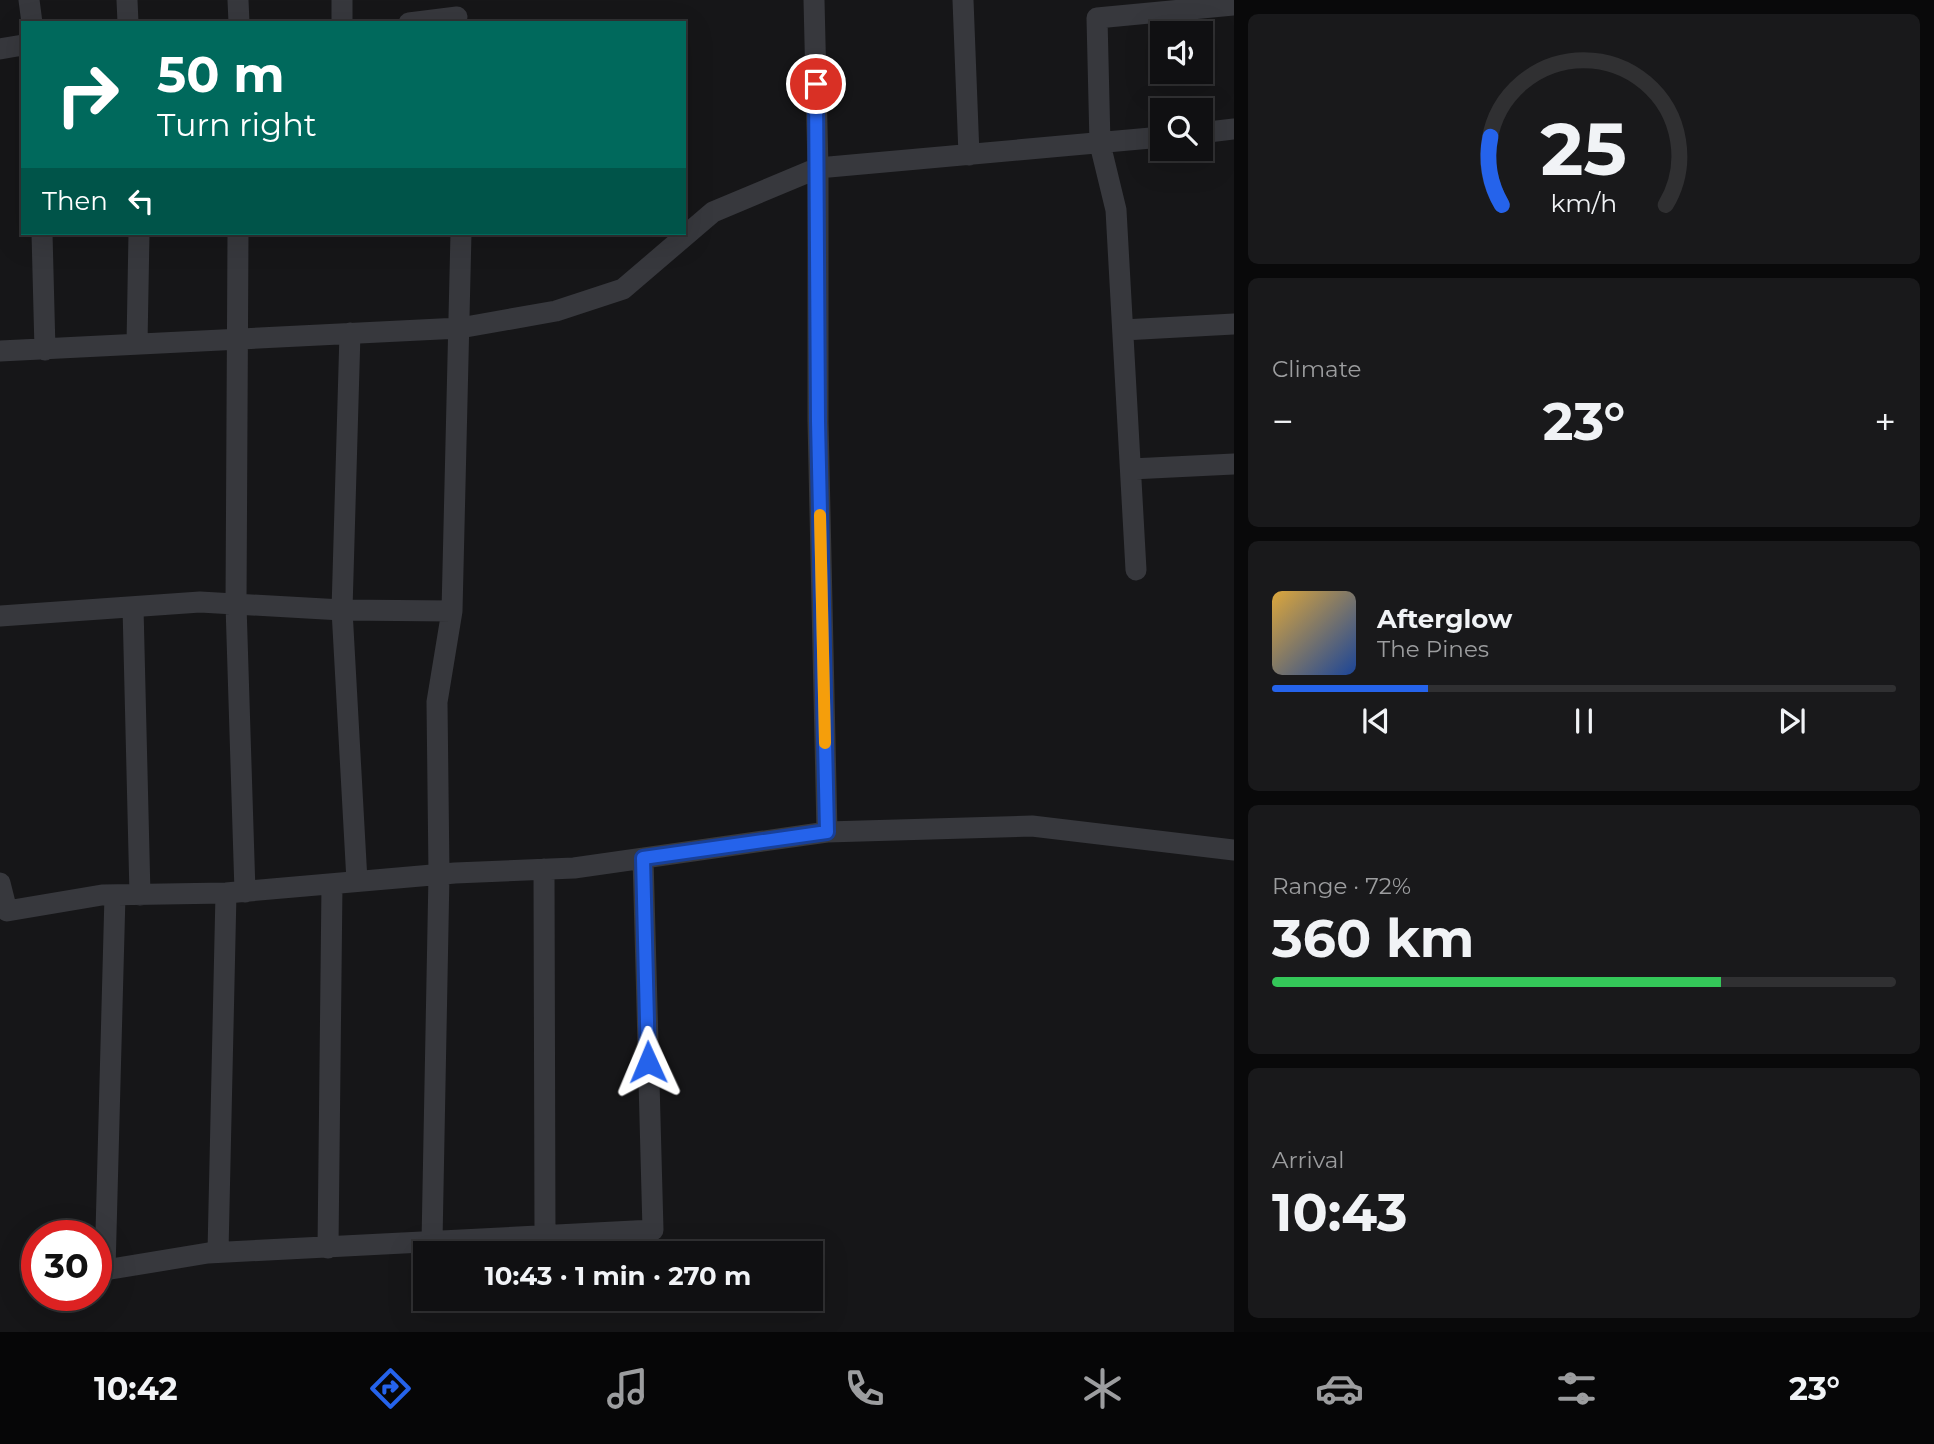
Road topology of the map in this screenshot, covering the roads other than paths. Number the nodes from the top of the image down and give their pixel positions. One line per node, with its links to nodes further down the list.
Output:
1 (29, 0): 10 (street)
2 (127, 0): 11 (street)
3 (238, 0): 12 (street)
4 (341, 0): 13 (street)
5 (814, 0): 22 (street)
6 (963, 0): 21 (street)
7 (1234, 5): 8 (street)
8 (1096, 9): 20 (street)
9 (457, 13): 14 (street)
10 (32, 21)
11 (128, 21)
12 (239, 21)
13 (342, 21)
14 (419, 21)
15 (21, 45): 16 (street)
16 (0, 50)
17 (1234, 129): 18 (street)
18 (1213, 131)
19 (1150, 138): 20 (street)
20 (1100, 144): 21 (street); 29 (street)
21 (969, 155): 22 (street)
22 (818, 168): 28 (street); 43 (street)
23 (41, 235): 33 (street)
24 (139, 235): 32 (street)
25 (239, 235): 31 (street)
26 (461, 235): 28 (street)
27 (1234, 324): 29 (street)
28 (460, 328): 30 (street); 41 (street)
29 (1123, 330): 36 (street)
30 (350, 333): 31 (street); 40 (street)
31 (237, 338): 32 (street); 38 (street)
32 (137, 344): 33 (street)
33 (46, 350): 34 (street)
34 (0, 351)
35 (1234, 464): 36 (street)
36 (1130, 469): 37 (street)
37 (1136, 570)
38 (236, 605): 39 (street); 40 (street); 51 (street)
39 (133, 607): 42 (street); 53 (street)
40 (342, 610): 41 (street); 48 (street)
41 (452, 611): 47 (street)
42 (0, 616)
43 (827, 832): 44 (street); 45 (street)
44 (1234, 850)
45 (643, 858): 46 (street); 54 (street)
46 (544, 869): 47 (street); 54 (street)
47 (439, 874): 48 (street); 55 (street)
48 (357, 881): 50 (street)
49 (0, 883): 52 (street)
50 (332, 884): 51 (street); 58 (street)
51 (235, 893): 53 (street); 59 (street)
52 (115, 895): 53 (street); 59 (street)
53 (140, 895)
54 (545, 1236): 56 (street)
55 (432, 1241)
56 (451, 1241)
57 (413, 1243): 58 (street)
58 (328, 1248): 59 (street)
59 (218, 1252)

